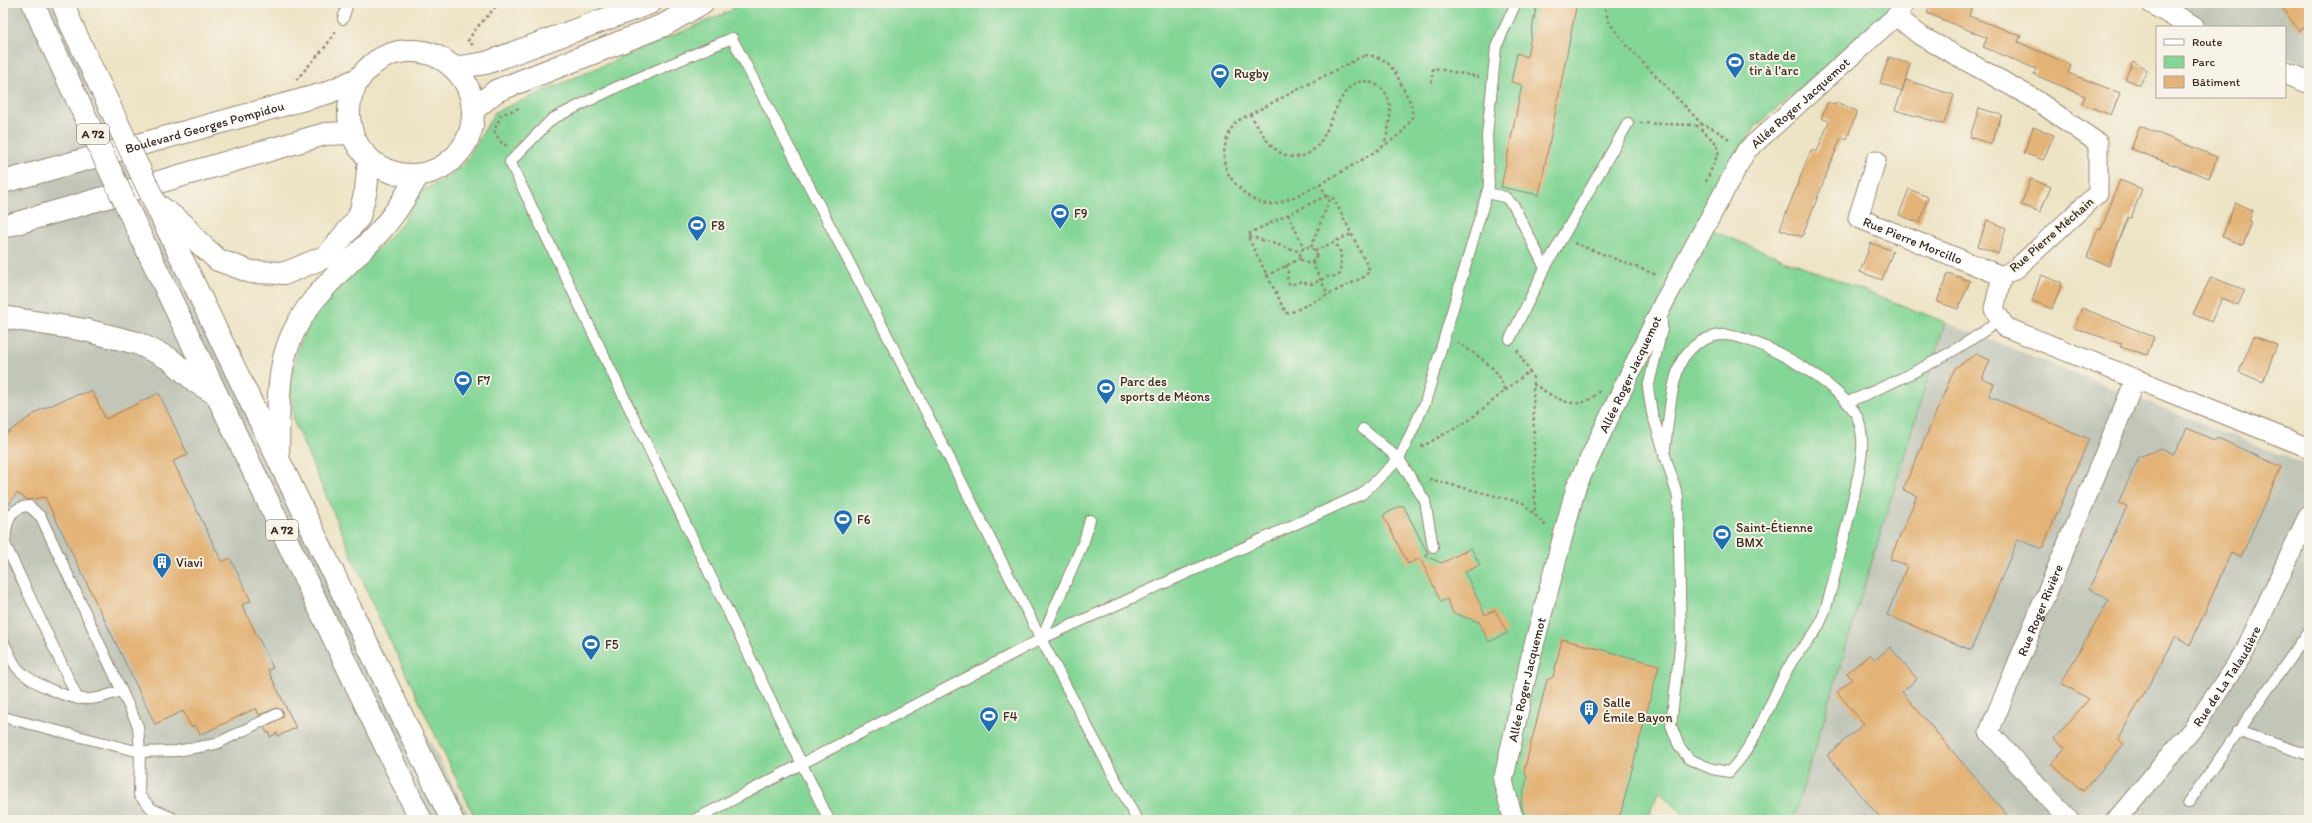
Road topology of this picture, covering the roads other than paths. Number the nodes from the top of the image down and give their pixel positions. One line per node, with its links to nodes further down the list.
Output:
1 (33, 3): 32 (main road, A 72, bridge)
2 (63, 3): 23 (main road, A 72, bridge)
3 (348, 3): 9 (lane)
4 (650, 3): 11 (main road)
5 (702, 3): 15 (main road)
6 (1516, 3): 22 (lane)
7 (2153, 3): 10 (main road)
8 (1900, 9): 26 (street, Rue Pierre Méchain); 27 (street, Allée Roger Jacquemot)
9 (343, 19)
10 (2191, 26)
11 (454, 68): 13 (main road); 15 (main road)
12 (2286, 73): 14 (main road)
13 (358, 79): 17 (main road); 21 (main road, Boulevard Georges Pompidou)
14 (2309, 82)
15 (474, 110): 20 (main road)
16 (1628, 123): 25 (lane)
17 (351, 133): 18 (main road); 24 (main road)
18 (369, 160): 20 (main road); 23 (main road)
19 (1876, 160): 26 (street, Rue Pierre Morcillo)
20 (418, 175): 37 (main road)
21 (3, 182)
22 (1487, 193): 25 (lane); 38 (lane)
23 (154, 203): 37 (main road, A 72)
24 (3, 226)
25 (1545, 268): 30 (lane)
26 (2002, 276): 29 (street, Rue Pierre Méchain)
27 (1662, 304): 36 (lane); 60 (street, Allée Roger Jacquemot)
28 (3, 317): 32 (main road)
29 (2000, 319): 31 (street); 33 (lane)
30 (1510, 339)
31 (2136, 378): 35 (street); 61 (street, Rue Roger Rivière)
32 (216, 394): 55 (main road, A 72)
33 (1848, 402): 36 (lane); 36 (lane)
34 (1363, 429): 38 (lane)
35 (2309, 448)
36 (1664, 456)
37 (277, 457): 56 (main road, A 72)
38 (1399, 459): 41 (lane); 43 (lane)
39 (2309, 514): 62 (street, Rue de La Talaudière)
40 (1090, 520): 43 (lane)
41 (1433, 546)
42 (2309, 632): 49 (lane)
43 (1041, 639): 52 (lane); 52 (lane); 59 (lane)
44 (3, 641): 46 (lane)
45 (122, 691): 46 (lane); 46 (lane); 50 (lane)
46 (78, 699)
47 (277, 714): 50 (lane)
48 (3, 717): 50 (lane)
49 (2237, 731): 51 (lane); 53 (lane)
50 (140, 752): 54 (lane)
51 (2309, 755)
52 (801, 764): 57 (lane); 58 (lane)
53 (2188, 803)
54 (171, 817)
55 (421, 820)
56 (452, 820)
57 (694, 820)
58 (829, 820)
59 (1137, 820)
60 (1515, 820)
61 (2068, 820)
62 (2116, 820)

